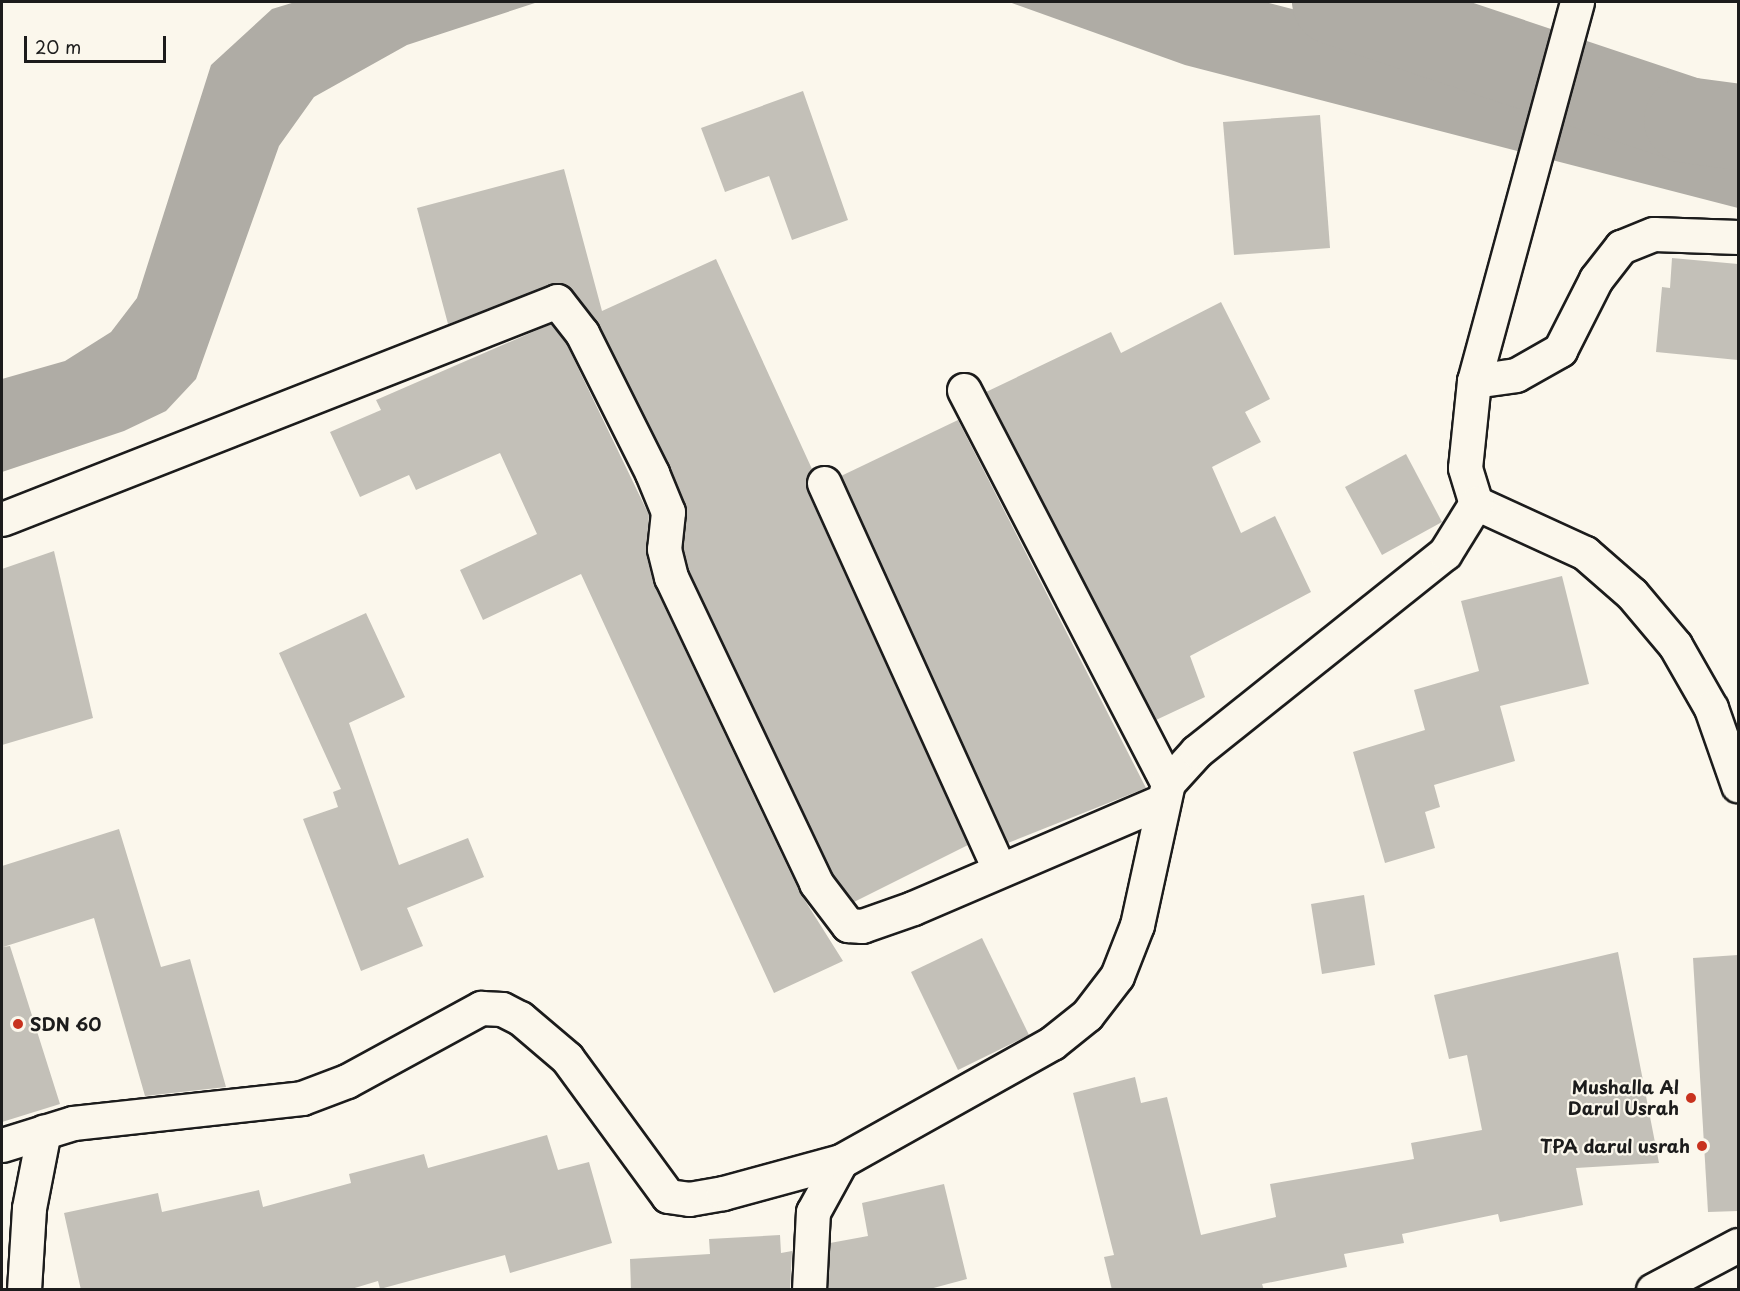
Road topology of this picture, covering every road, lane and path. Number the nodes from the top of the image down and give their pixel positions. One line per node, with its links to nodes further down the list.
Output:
1 (1577, 2): 3 (street)
2 (1738, 237): 3 (street)
3 (1474, 381): 6 (street)
4 (964, 390): 9 (street)
5 (824, 483): 10 (street)
6 (1476, 503): 8 (street); 9 (street)
7 (2, 519): 10 (street)
8 (1738, 785)
9 (1164, 792): 10 (street); 13 (street)
10 (999, 868)
11 (44, 1131): 12 (street); 13 (street); 15 (street)
12 (2, 1145)
13 (841, 1161): 16 (street)
14 (1738, 1245): 17 (street)
15 (24, 1290)
16 (809, 1290)
17 (1653, 1290)

